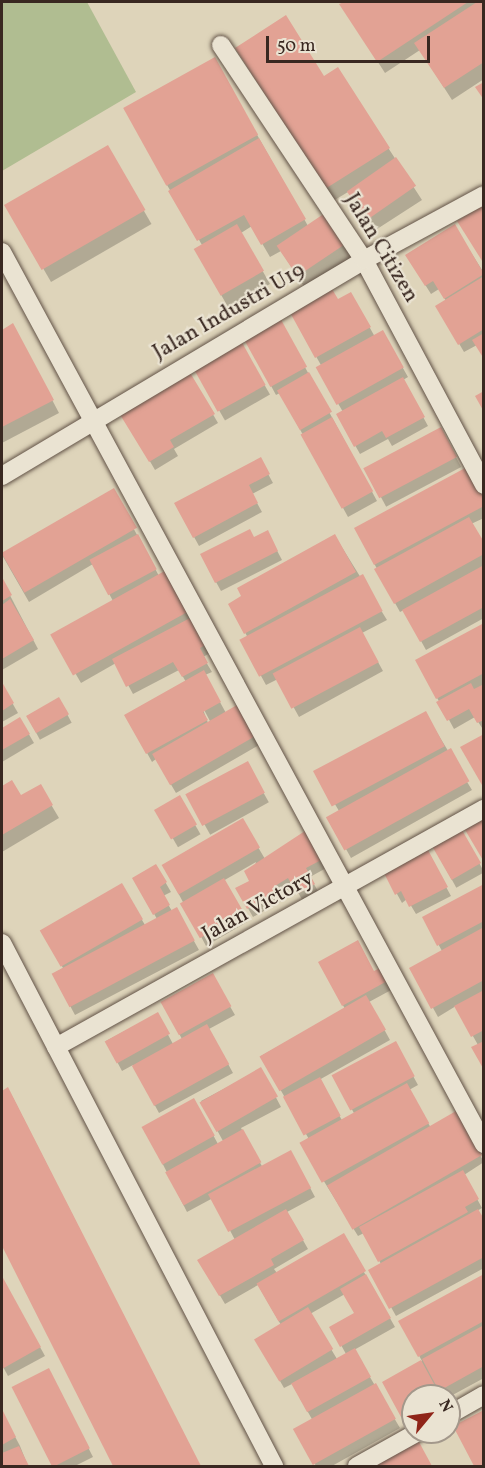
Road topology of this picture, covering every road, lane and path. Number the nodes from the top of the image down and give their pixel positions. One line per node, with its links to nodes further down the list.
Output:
1 (221, 45): 4 (street, Jalan Citizen)
2 (483, 195): 4 (street, Jalan Industri U19)
3 (2, 252): 5 (street)
4 (364, 260): 5 (street, Jalan Industri U19); 7 (street, Jalan Citizen)
5 (92, 420): 6 (street, Jalan Industri U19); 9 (street)
6 (2, 476)
7 (483, 485)
8 (483, 809): 9 (street, Jalan Victory)
9 (344, 887): 11 (street, Jalan Victory); 12 (street)
10 (2, 943): 11 (street)
11 (56, 1047): 16 (street)
12 (483, 1144)
13 (483, 1395): 14 (street)
14 (461, 1408)
15 (401, 1442): 17 (street)
16 (274, 1467)
17 (357, 1467)

